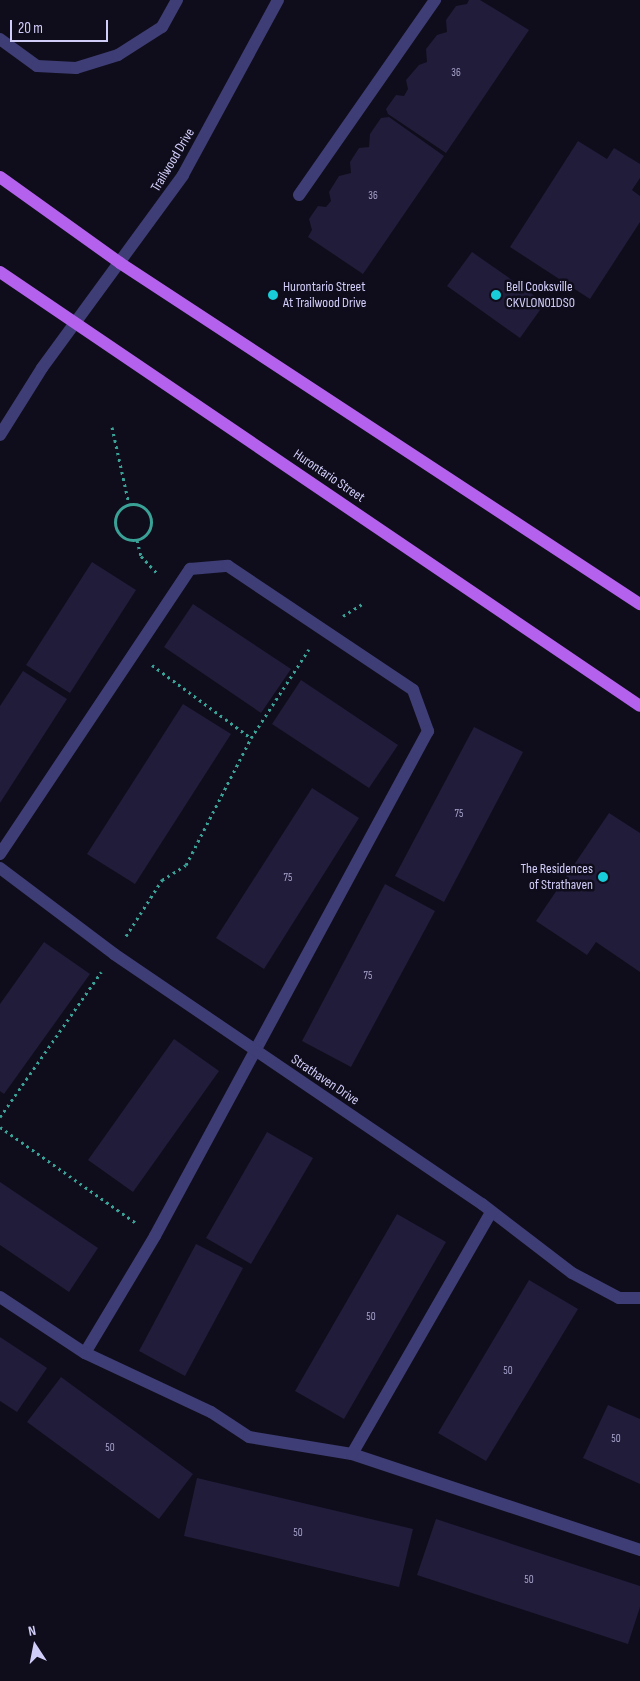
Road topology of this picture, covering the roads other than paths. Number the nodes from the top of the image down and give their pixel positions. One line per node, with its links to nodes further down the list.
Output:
1 (177, 0): 4 (street)
2 (278, 0): 7 (street, Trailwood Drive)
3 (435, 0): 6 (street)
4 (0, 39)
5 (0, 177): 7 (main road)
6 (299, 195)
7 (120, 263): 9 (street, Trailwood Drive); 11 (main road)
8 (0, 272): 9 (main road, Hurontario Street)
9 (75, 323): 10 (street, Trailwood Drive); 12 (main road, Hurontario Street)
10 (0, 435)
11 (640, 604)
12 (640, 706)
13 (0, 854): 15 (street)
14 (0, 868): 15 (street, Strathaven Drive)
15 (256, 1051): 16 (street, Strathaven Drive); 19 (street)
16 (491, 1212): 18 (street, Strathaven Drive); 20 (street)
17 (0, 1297): 19 (street)
18 (640, 1298)
19 (84, 1353): 20 (street)
20 (352, 1454): 21 (street)
21 (640, 1550)

